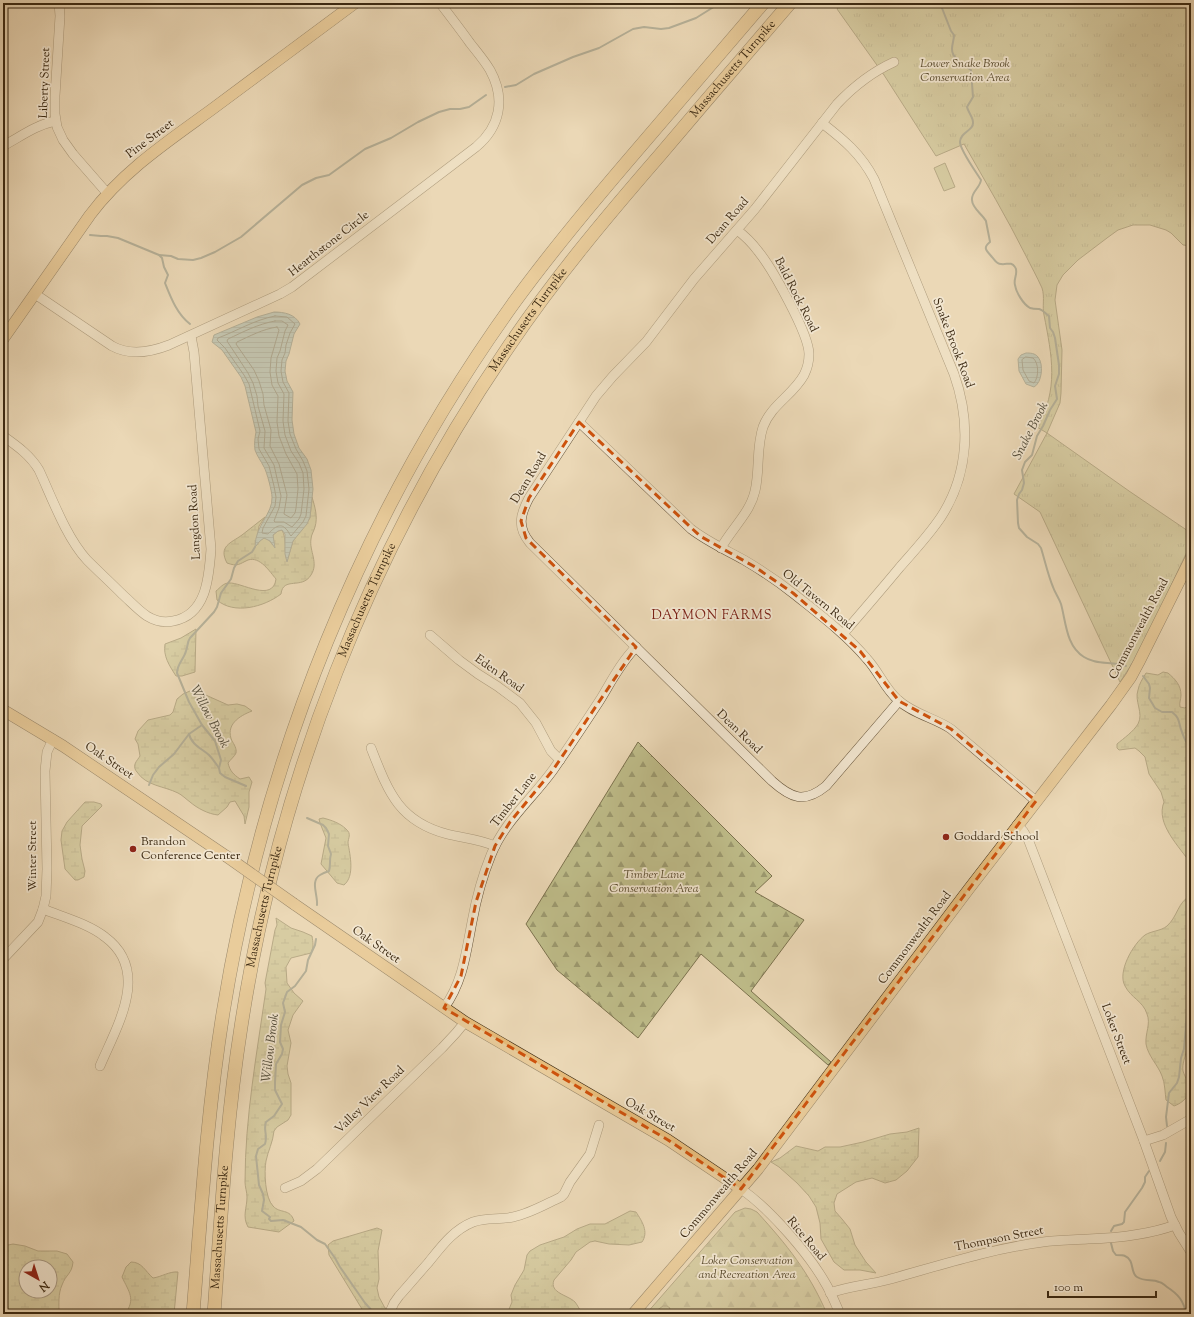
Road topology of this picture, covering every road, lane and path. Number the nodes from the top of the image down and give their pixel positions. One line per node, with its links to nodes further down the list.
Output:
1 (59, 3): 7 (street, Liberty Street)
2 (355, 3): 10 (main road, Pine Street)
3 (440, 3): 13 (street, Hearthstone Circle)
4 (763, 3): 43 (highway, Massachusetts Turnpike)
5 (790, 3): 44 (highway, Massachusetts Turnpike)
6 (894, 62): 8 (street, Dean Road)
7 (55, 121): 9 (street); 10 (street, Liberty Street)
8 (822, 123): 11 (street, Dean Road); 19 (street, Snake Brook Road)
9 (3, 146)
10 (108, 193): 12 (main road, Pine Street)
11 (737, 230): 15 (street, Dean Road); 17 (street, Bald Rock Road)
12 (35, 294): 13 (street, Hearthstone Circle); 14 (main road, Pine Street)
13 (191, 336): 16 (street, Langdon Road)
14 (3, 339)
15 (579, 422): 17 (street, Old Tavern Road); 21 (street, Dean Road)
16 (3, 436)
17 (721, 548): 19 (street, Old Tavern Road)
18 (1191, 558): 27 (main road, Commonwealth Road)
19 (843, 634): 22 (street, Old Tavern Road)
20 (430, 635): 26 (street, Eden Road)
21 (636, 647): 22 (street, Dean Road); 26 (street, Timber Lane)
22 (899, 702): 27 (street, Old Tavern Road)
23 (3, 710): 24 (main road, Oak Street)
24 (53, 740): 30 (street, Winter Street); 32 (main road, Oak Street, bridge)
25 (371, 748): 29 (street)
26 (560, 760): 29 (street, Timber Lane)
27 (1036, 801): 28 (main road, Commonwealth Road)
28 (1017, 825): 37 (street, Loker Street); 39 (main road, Commonwealth Road)
29 (495, 846): 32 (street, Timber Lane)
30 (44, 909): 31 (street, Winter Street); 34 (street)
31 (3, 959)
32 (444, 1008): 33 (main road, Oak Street)
33 (465, 1022): 38 (street, Valley View Road); 39 (main road, Oak Street)
34 (100, 1066)
35 (1191, 1119): 37 (street)
36 (599, 1125): 45 (street)
37 (1144, 1141): 40 (street, Loker Street)
38 (285, 1188)
39 (741, 1189): 42 (street, Rice Road); 46 (main road, Commonwealth Road)
40 (1174, 1225): 41 (street, Loker Street); 42 (street, Thompson Street)
41 (1191, 1252)
42 (830, 1293): 47 (street, Rice Road)
43 (193, 1314)
44 (214, 1314)
45 (389, 1314)
46 (633, 1314)
47 (840, 1314)

